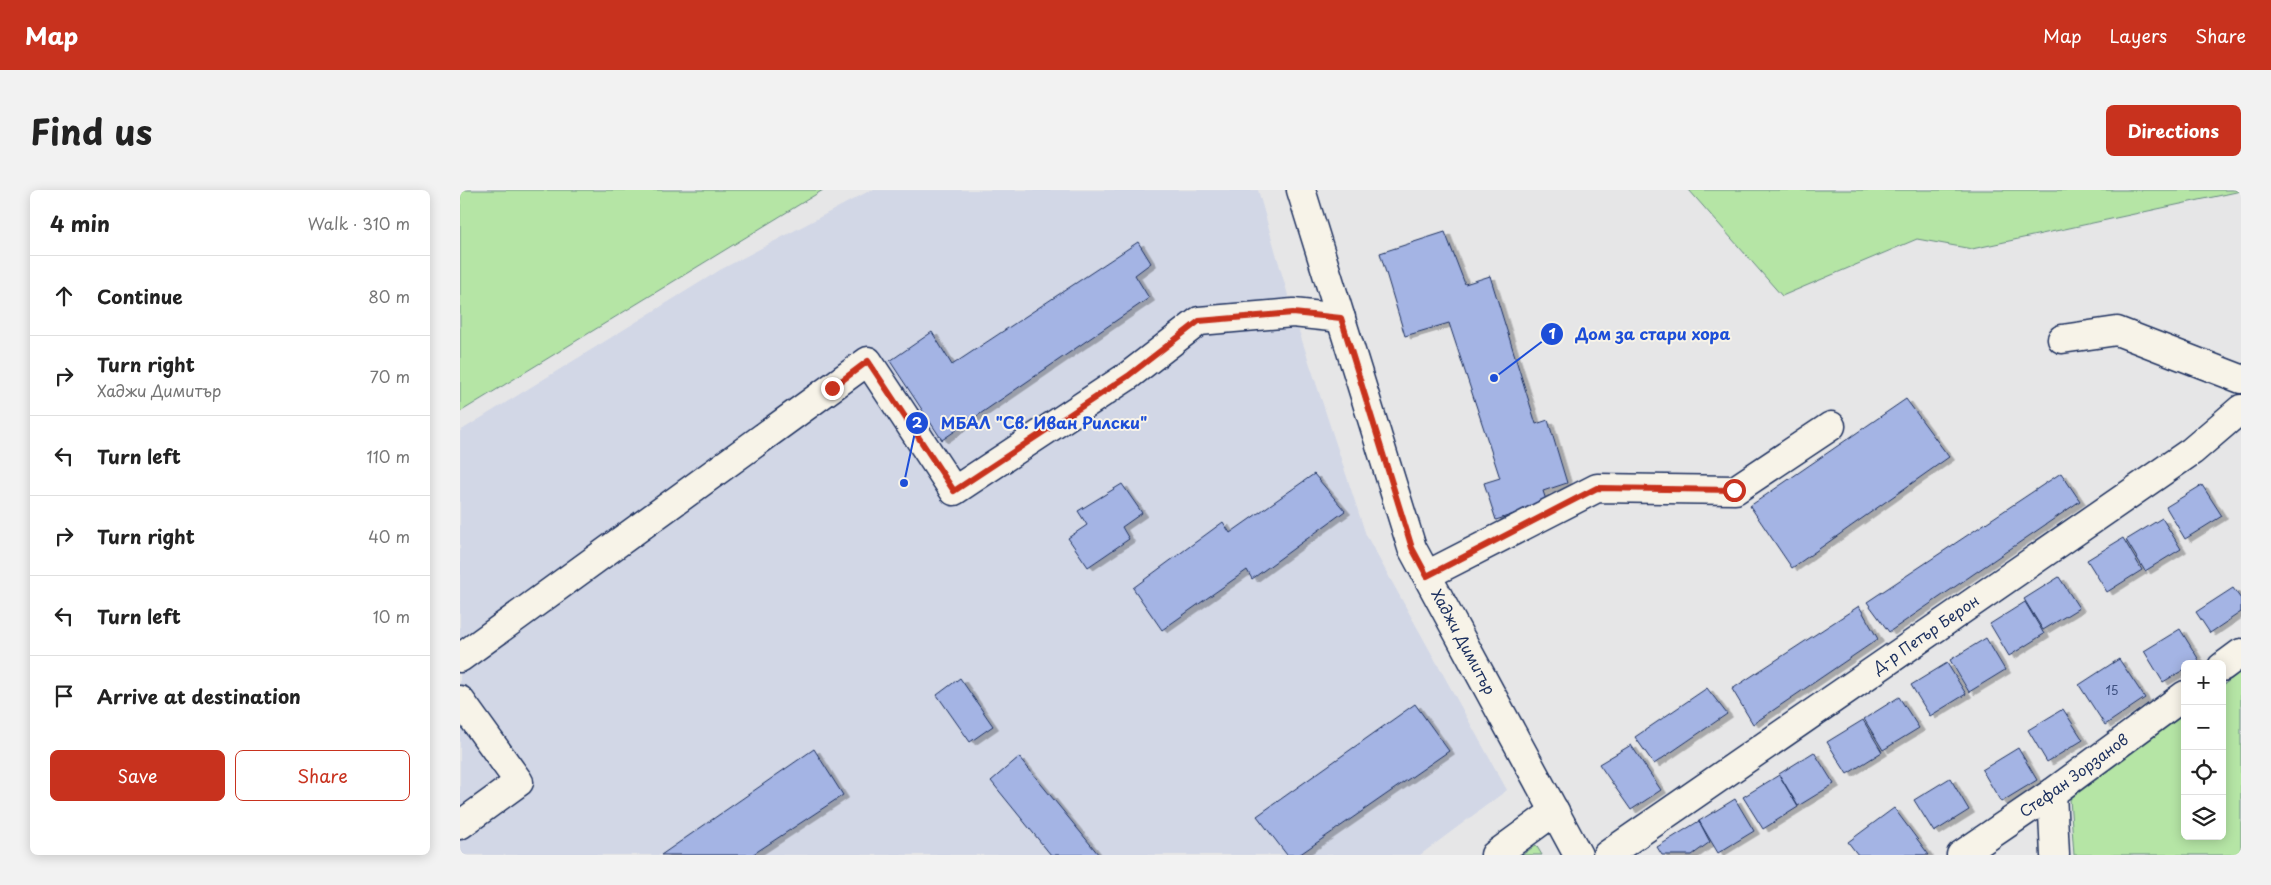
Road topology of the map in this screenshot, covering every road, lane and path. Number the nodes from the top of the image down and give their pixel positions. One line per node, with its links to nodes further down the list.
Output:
1 (1301, 190): 2 (street, Хаджи Димитър)
2 (1341, 318): 7 (street, Хаджи Димитър); 9 (street)
3 (2062, 339): 4 (street)
4 (2241, 378)
5 (2241, 409): 18 (street, Д-р Петър Берон)
6 (1831, 426): 7 (street)
7 (1427, 576): 14 (street, Хаджи Димитър)
8 (2241, 653): 10 (street)
9 (460, 658)
10 (2226, 664)
11 (2181, 698): 13 (street, Стефан Зорзанов)
12 (460, 700): 15 (street)
13 (2052, 793): 19 (street, Стефан Зорзанов); 20 (street)
14 (1556, 811): 16 (street); 17 (street, Хаджи Димитър)
15 (460, 825)
16 (1494, 855)
17 (1578, 855)
18 (1607, 855)
19 (1961, 855)
20 (2055, 855)

